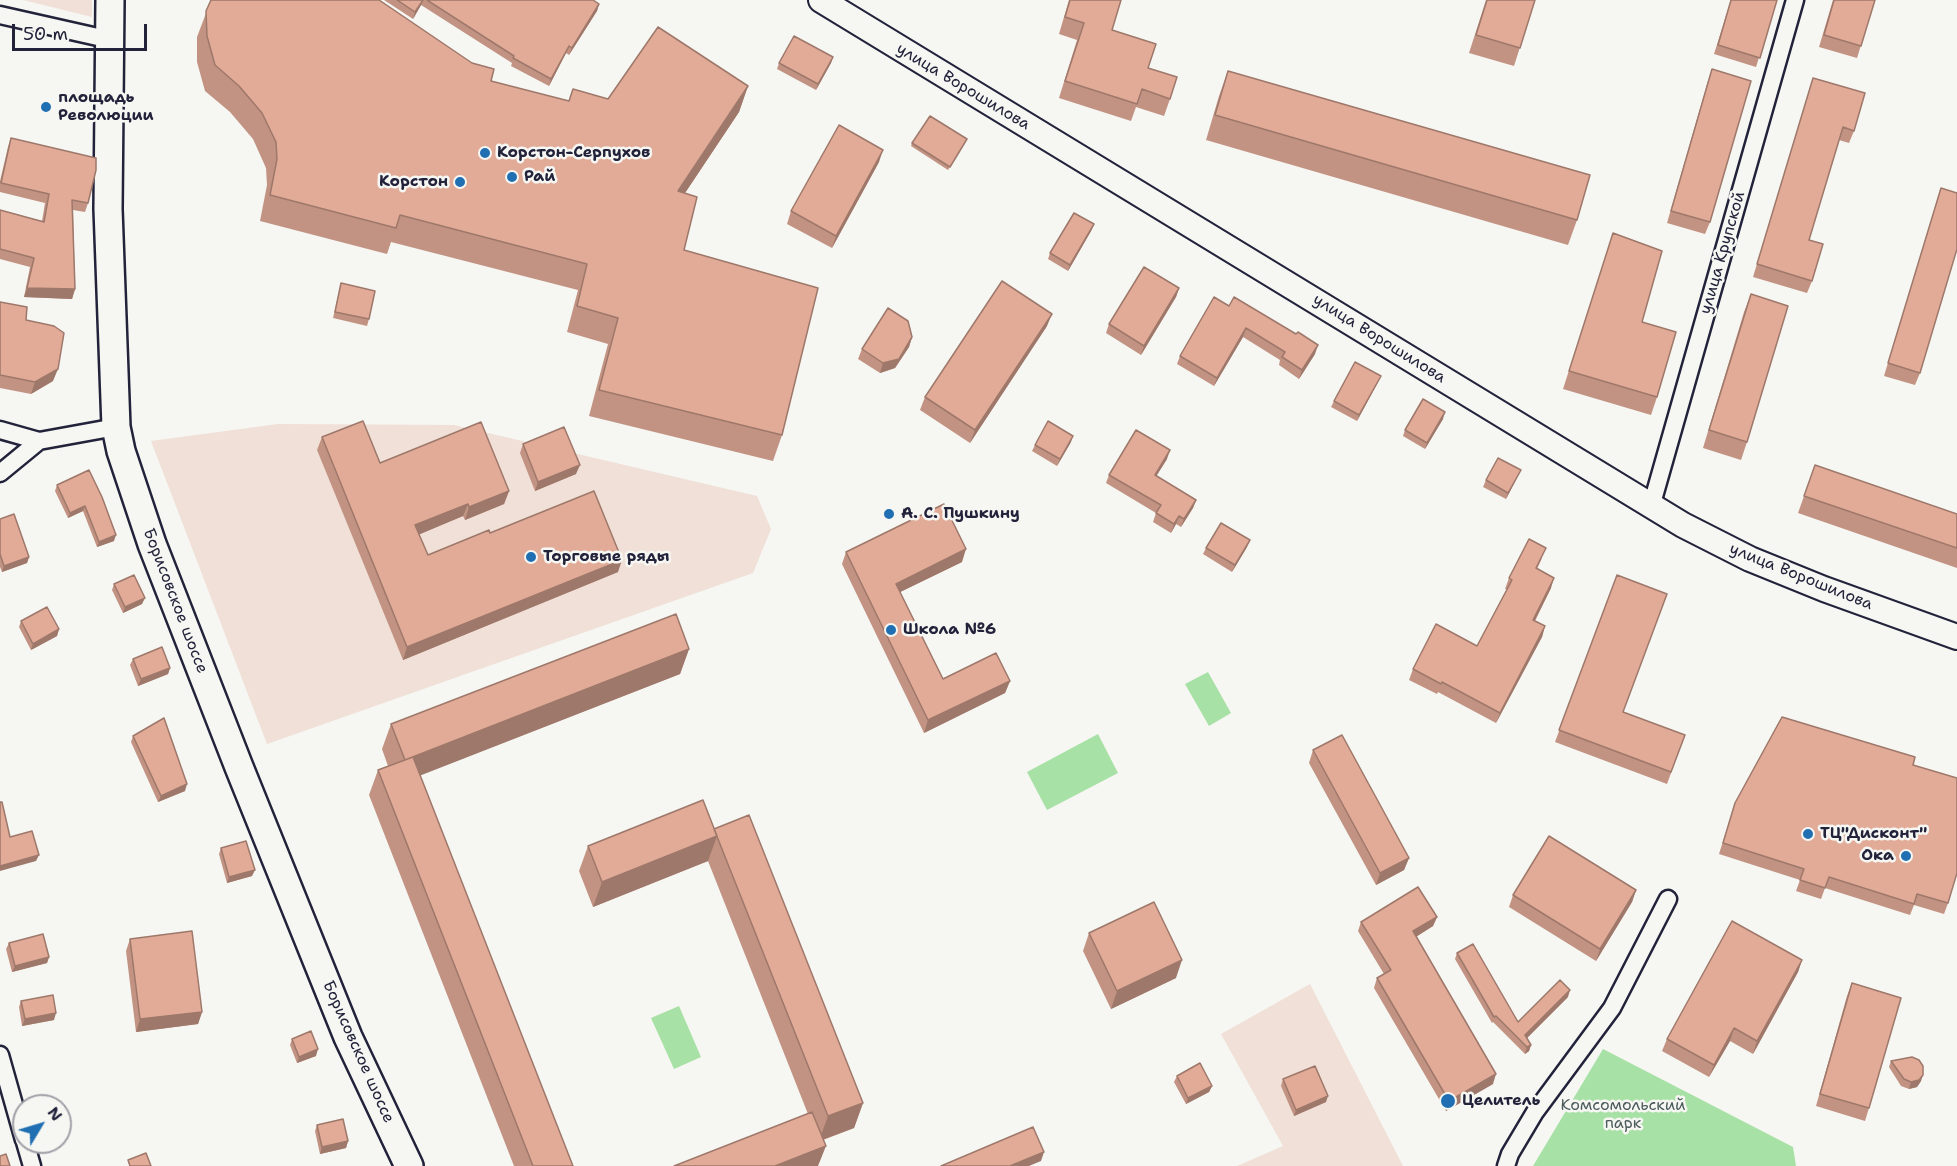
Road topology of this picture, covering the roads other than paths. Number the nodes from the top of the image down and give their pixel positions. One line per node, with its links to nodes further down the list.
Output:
1 (110, 0): 5 (main road, Борисовское шоссе)
2 (821, 0): 10 (main road, улица Ворошилова)
3 (1795, 0): 10 (street, улица Крупской)
4 (0, 15): 5 (street)
5 (111, 40): 6 (main road, Борисовское шоссе)
6 (116, 427): 8 (street); 15 (main road, Борисовское шоссе)
7 (0, 430): 8 (street)
8 (39, 441): 9 (street)
9 (0, 474)
10 (1651, 507): 11 (main road, улица Ворошилова)
11 (1957, 637)
12 (1668, 899): 16 (street)
13 (0, 1055): 14 (street)
14 (12, 1098)
15 (410, 1166)
16 (1506, 1166)

